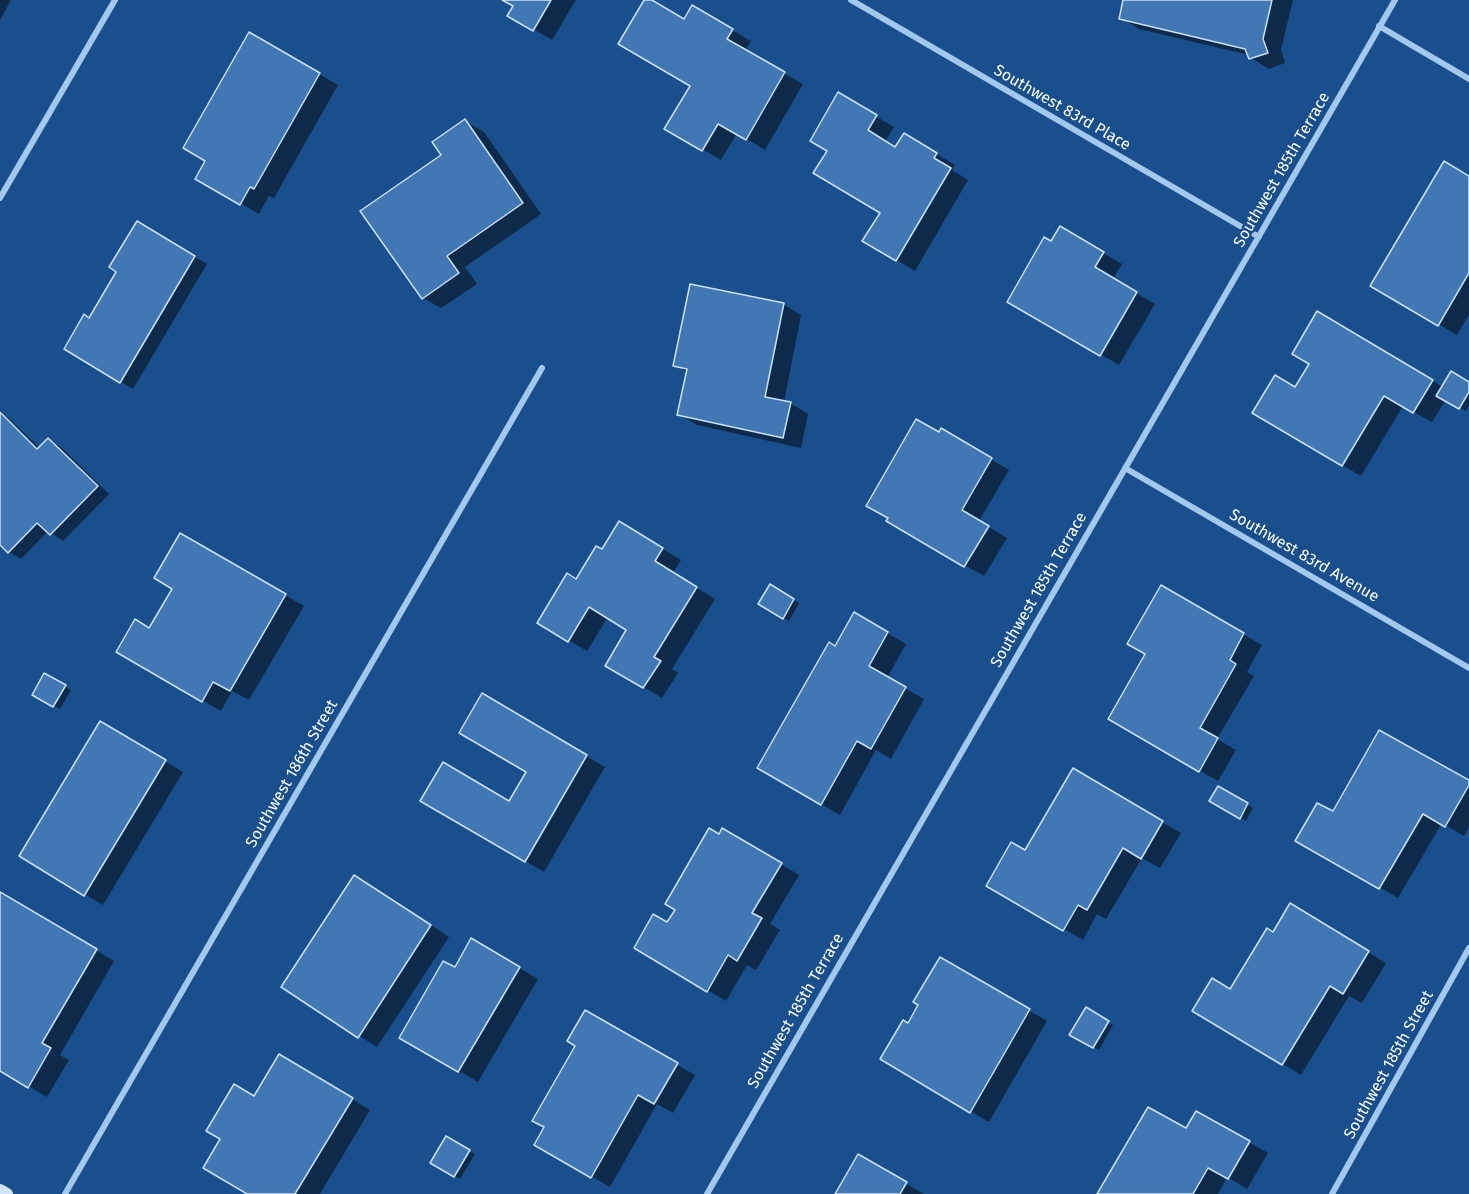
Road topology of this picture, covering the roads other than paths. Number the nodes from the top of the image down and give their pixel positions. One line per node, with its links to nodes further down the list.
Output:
1 (115, 0): 6 (street)
2 (851, 0): 7 (street, Southwest 83rd Place)
3 (1395, 0): 4 (street, Southwest 185th Terrace)
4 (1379, 26): 5 (street); 7 (street, Southwest 185th Terrace)
5 (1469, 79)
6 (0, 198)
7 (1259, 237): 9 (street, Southwest 185th Terrace)
8 (542, 368): 14 (street, Southwest 186th Street)
9 (1125, 468): 10 (street, Southwest 83rd Avenue); 15 (street, Southwest 185th Terrace)
10 (1469, 668)
11 (1469, 948): 16 (street, Southwest 185th Street)
12 (0, 1190): 13 (street)
13 (7, 1194)
14 (64, 1194)
15 (707, 1194)
16 (1332, 1194)

